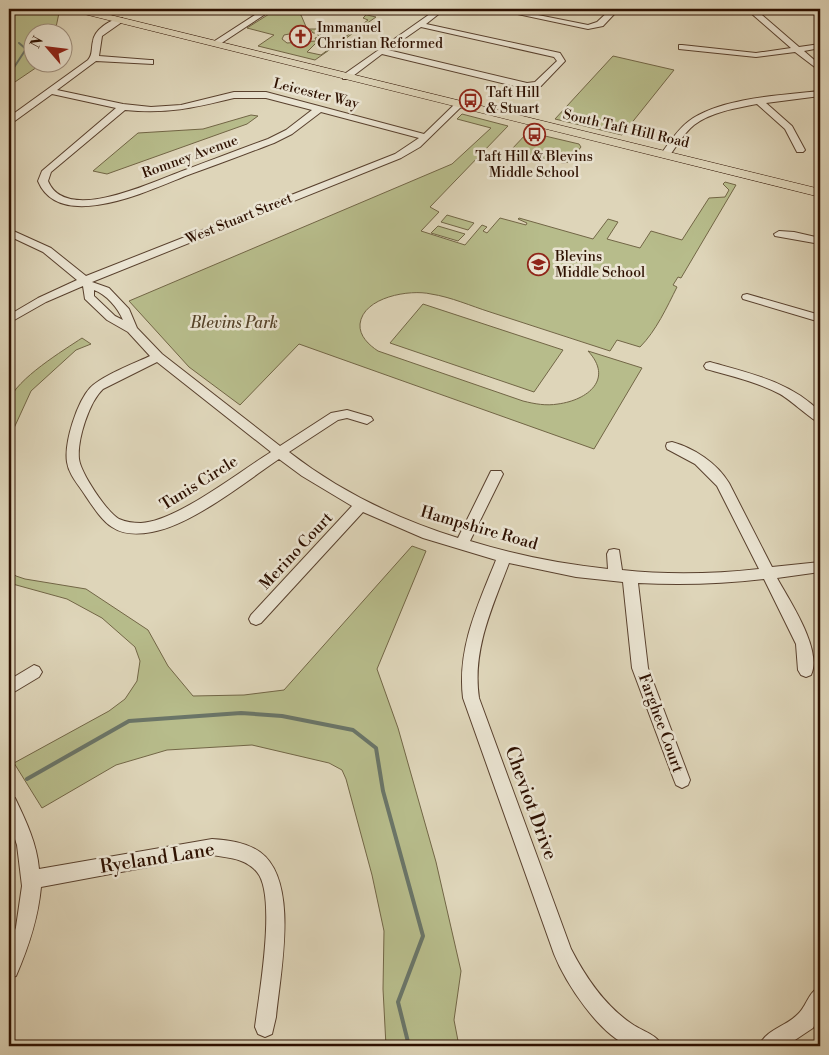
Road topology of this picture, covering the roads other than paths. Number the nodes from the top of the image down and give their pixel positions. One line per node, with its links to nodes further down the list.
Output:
1 (74, 9): 8 (main road, South Taft Hill Road)
2 (268, 9): 10 (street)
3 (441, 9): 9 (street)
4 (498, 9): 5 (street)
5 (615, 9)
6 (753, 10): 7 (street); 13 (street)
7 (709, 11)
8 (119, 20): 10 (main road, South Taft Hill Road); 15 (street)
9 (421, 25): 14 (street); 14 (street)
10 (214, 44): 18 (main road, South Taft Hill Road)
11 (820, 46): 13 (street)
12 (682, 47): 13 (street)
13 (796, 49): 17 (street)
14 (380, 51): 18 (street)
15 (95, 58): 16 (street); 19 (street)
16 (150, 62)
17 (820, 69)
18 (346, 77): 22 (main road, South Taft Hill Road)
19 (50, 91): 23 (street, Leicester Way); 25 (street)
20 (820, 93): 21 (street)
21 (760, 102): 27 (street); 28 (street)
22 (460, 104): 26 (street, West Stuart Street); 28 (main road, South Taft Hill Road)
23 (123, 107): 24 (street, Leicester Way); 29 (street)
24 (319, 109): 26 (street, Leicester Way); 29 (street, Romney Avenue)
25 (9, 121)
26 (426, 137): 35 (street, West Stuart Street)
27 (800, 150)
28 (666, 154): 31 (main road, South Taft Hill Road)
29 (43, 181): 30 (street)
30 (30, 184)
31 (820, 192)
32 (10, 233): 35 (street, Hampshire Road)
33 (779, 234): 34 (street)
34 (820, 241)
35 (86, 283): 38 (street, West Stuart Street); 39 (street, Hampshire Road)
36 (747, 297): 37 (street)
37 (820, 319)
38 (9, 320)
39 (158, 357): 44 (street, Hampshire Road); 44 (street, Tunis Circle)
40 (710, 366): 42 (street)
41 (367, 420): 44 (street, Tunis Circle)
42 (820, 420)
43 (672, 446): 51 (street)
44 (280, 452): 46 (street, Hampshire Road)
45 (496, 474): 47 (street)
46 (361, 505): 47 (street, Hampshire Road); 53 (street, Merino Court)
47 (461, 545): 49 (street, Hampshire Road)
48 (614, 554): 52 (street, Farghee Court)
49 (504, 557): 52 (street, Hampshire Road); 63 (street, Cheviot Drive)
50 (820, 567): 51 (street, Hampshire Road)
51 (768, 573): 52 (street, Hampshire Road); 54 (street)
52 (623, 576): 57 (street, Farghee Court)
53 (256, 619)
54 (806, 670)
55 (34, 672): 56 (street)
56 (9, 688)
57 (682, 780)
58 (9, 804): 59 (street)
59 (33, 879): 60 (street); 62 (street, Ryeland Lane)
60 (9, 969)
61 (820, 997): 64 (street)
62 (265, 1027)
63 (644, 1043)
64 (769, 1046)

